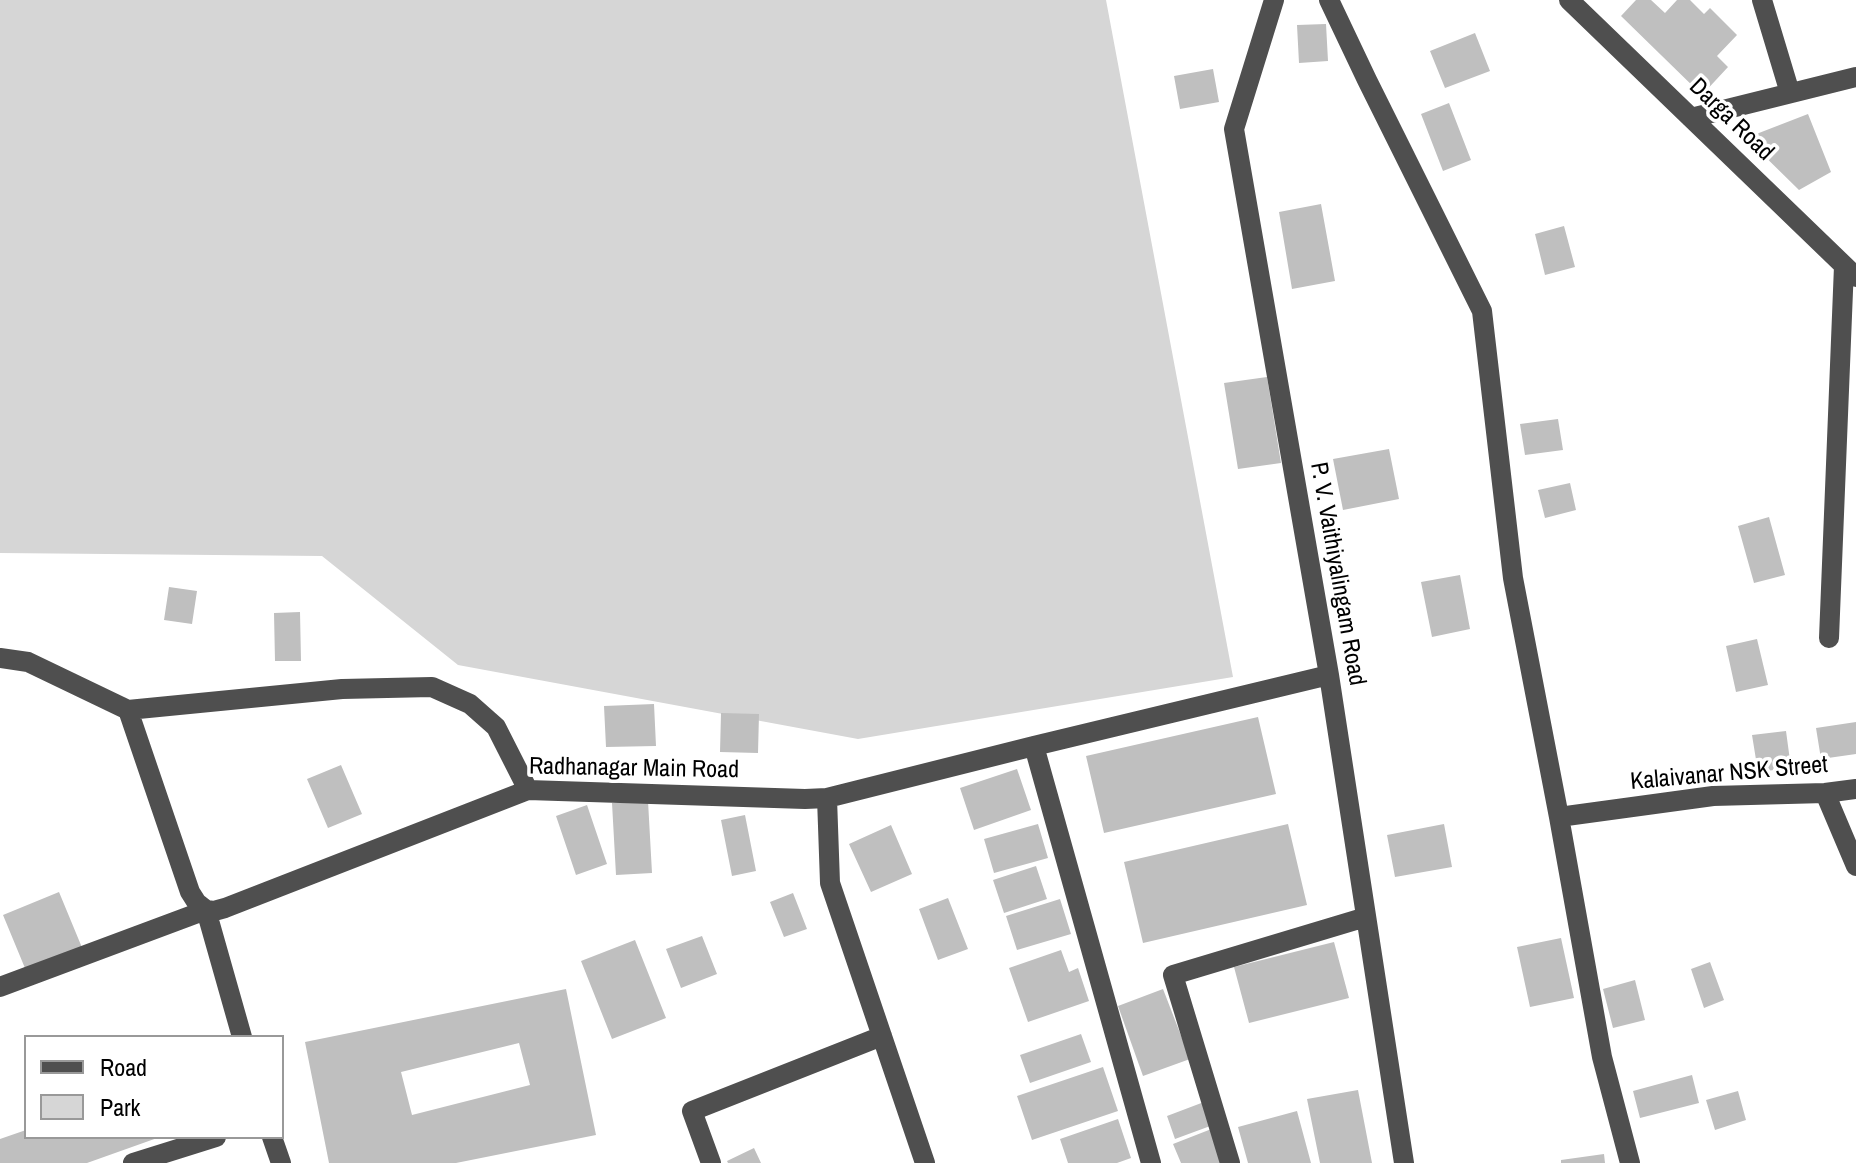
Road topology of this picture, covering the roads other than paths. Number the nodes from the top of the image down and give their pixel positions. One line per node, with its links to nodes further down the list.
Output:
1 (1274, 0): 11 (street, P. V. Vaithiyalingam Road)
2 (1329, 0): 18 (street)
3 (1569, 0): 7 (street, Darga Road)
4 (1762, 0): 6 (street)
5 (1856, 77): 6 (street)
6 (1790, 93): 7 (street)
7 (1691, 118): 8 (street, Darga Road)
8 (1850, 271): 9 (street)
9 (1829, 638)
10 (0, 658): 12 (street)
11 (1329, 675): 13 (street, Radhanagar Main Road); 21 (street, P. V. Vaithiyalingam Road)
12 (128, 710): 15 (street); 20 (street)
13 (1034, 746): 17 (street, Radhanagar Main Road); 31 (street)
14 (1856, 789): 16 (street, Kalaivanar NSK Street)
15 (528, 790): 17 (street, Radhanagar Main Road); 20 (street, Radhanagar Main Road)
16 (1825, 793): 18 (street, Kalaivanar NSK Street); 19 (street)
17 (827, 798): 24 (street)
18 (1559, 817): 34 (street)
19 (1856, 866)
20 (206, 910): 22 (street, Radhanagar Main Road); 23 (street)
21 (1366, 917): 32 (street); 33 (street, P. V. Vaithiyalingam Road)
22 (0, 987)
23 (241, 1035)
24 (882, 1036): 29 (street); 30 (street)
25 (210, 1139): 27 (street)
26 (273, 1139): 28 (street)
27 (133, 1163)
28 (281, 1163)
29 (711, 1163)
30 (925, 1163)
31 (1151, 1163)
32 (1230, 1163)
33 (1404, 1163)
34 (1630, 1163)

